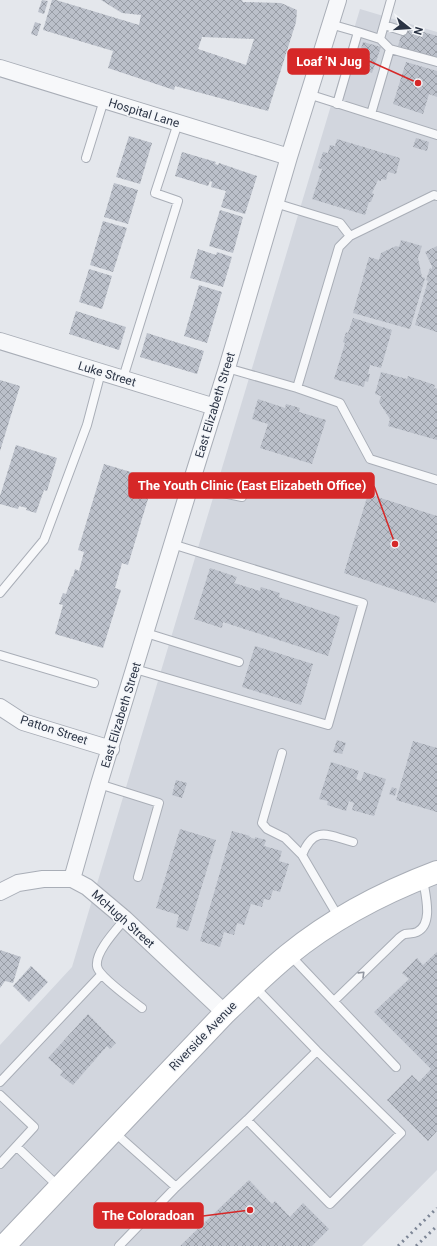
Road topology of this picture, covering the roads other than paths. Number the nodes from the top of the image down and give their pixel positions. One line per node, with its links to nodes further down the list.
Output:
1 (338, 0): 3 (street, East Elizabeth Street)
2 (391, 0): 4 (lane)
3 (330, 24): 6 (lane); 11 (street, East Elizabeth Street)
4 (384, 25): 5 (lane); 7 (lane)
5 (403, 31)
6 (358, 32): 7 (lane); 13 (lane)
7 (380, 39): 8 (lane)
8 (390, 49): 9 (lane); 14 (lane)
9 (437, 62)
10 (0, 68): 12 (street, Hospital Lane)
11 (308, 94): 13 (lane); 17 (street, East Elizabeth Street)
12 (104, 100): 15 (street, Hospital Lane); 18 (lane)
13 (337, 104): 14 (lane)
14 (371, 114): 16 (lane)
15 (178, 123): 17 (street, Hospital Lane); 25 (lane)
16 (437, 135)
17 (289, 157): 20 (street, East Elizabeth Street)
18 (86, 158)
19 (437, 196): 21 (lane)
20 (275, 203): 21 (lane); 23 (street, East Elizabeth Street)
21 (350, 236): 26 (lane)
22 (0, 340): 24 (street, Luke Street)
23 (227, 368): 26 (lane); 27 (street, East Elizabeth Street)
24 (101, 372): 25 (street, Luke Street); 32 (lane)
25 (123, 378): 27 (street, Luke Street)
26 (297, 388): 28 (lane)
27 (215, 407): 29 (street, East Elizabeth Street)
28 (437, 480)
29 (190, 486): 30 (lane); 31 (street, East Elizabeth Street)
30 (242, 497)
31 (172, 544): 33 (street, East Elizabeth Street); 36 (lane)
32 (0, 593)
33 (146, 633): 35 (lane); 36 (street, East Elizabeth Street)
34 (0, 655): 37 (lane)
35 (239, 662)
36 (135, 669): 39 (street, East Elizabeth Street)
37 (94, 683)
38 (0, 707): 39 (street, Patton Street)
39 (111, 748): 41 (street, East Elizabeth Street)
40 (282, 753): 43 (lane)
41 (99, 784): 45 (lane); 46 (street, East Elizabeth Street)
42 (353, 842): 43 (lane)
43 (302, 855): 49 (lane)
44 (430, 874): 49 (main road, Riverside Avenue); 53 (lane, one-way to 44)
45 (138, 877)
46 (72, 879): 47 (street, McHugh Street); 48 (street, McHugh Street)
47 (0, 892)
48 (125, 919): 51 (lane); 55 (street, McHugh Street)
49 (340, 919): 50 (main road, Riverside Avenue)
50 (289, 954): 52 (main road, Riverside Avenue); 53 (lane)
51 (101, 975): 54 (lane); 58 (lane)
52 (254, 985): 55 (main road, Riverside Avenue); 56 (lane)
53 (334, 1001): 57 (lane)
54 (142, 1008)
55 (225, 1013): 61 (main road, Riverside Avenue)
56 (317, 1051): 60 (lane); 60 (lane)
57 (396, 1067)
58 (0, 1082)
59 (0, 1094): 62 (lane)
60 (247, 1120): 64 (lane)
61 (113, 1131): 64 (lane); 65 (main road, Riverside Avenue)
62 (17, 1147): 63 (lane); 65 (lane)
63 (0, 1164)
64 (176, 1187): 67 (lane)
65 (60, 1188): 66 (main road, Riverside Avenue)
66 (4, 1246)
67 (119, 1246)

